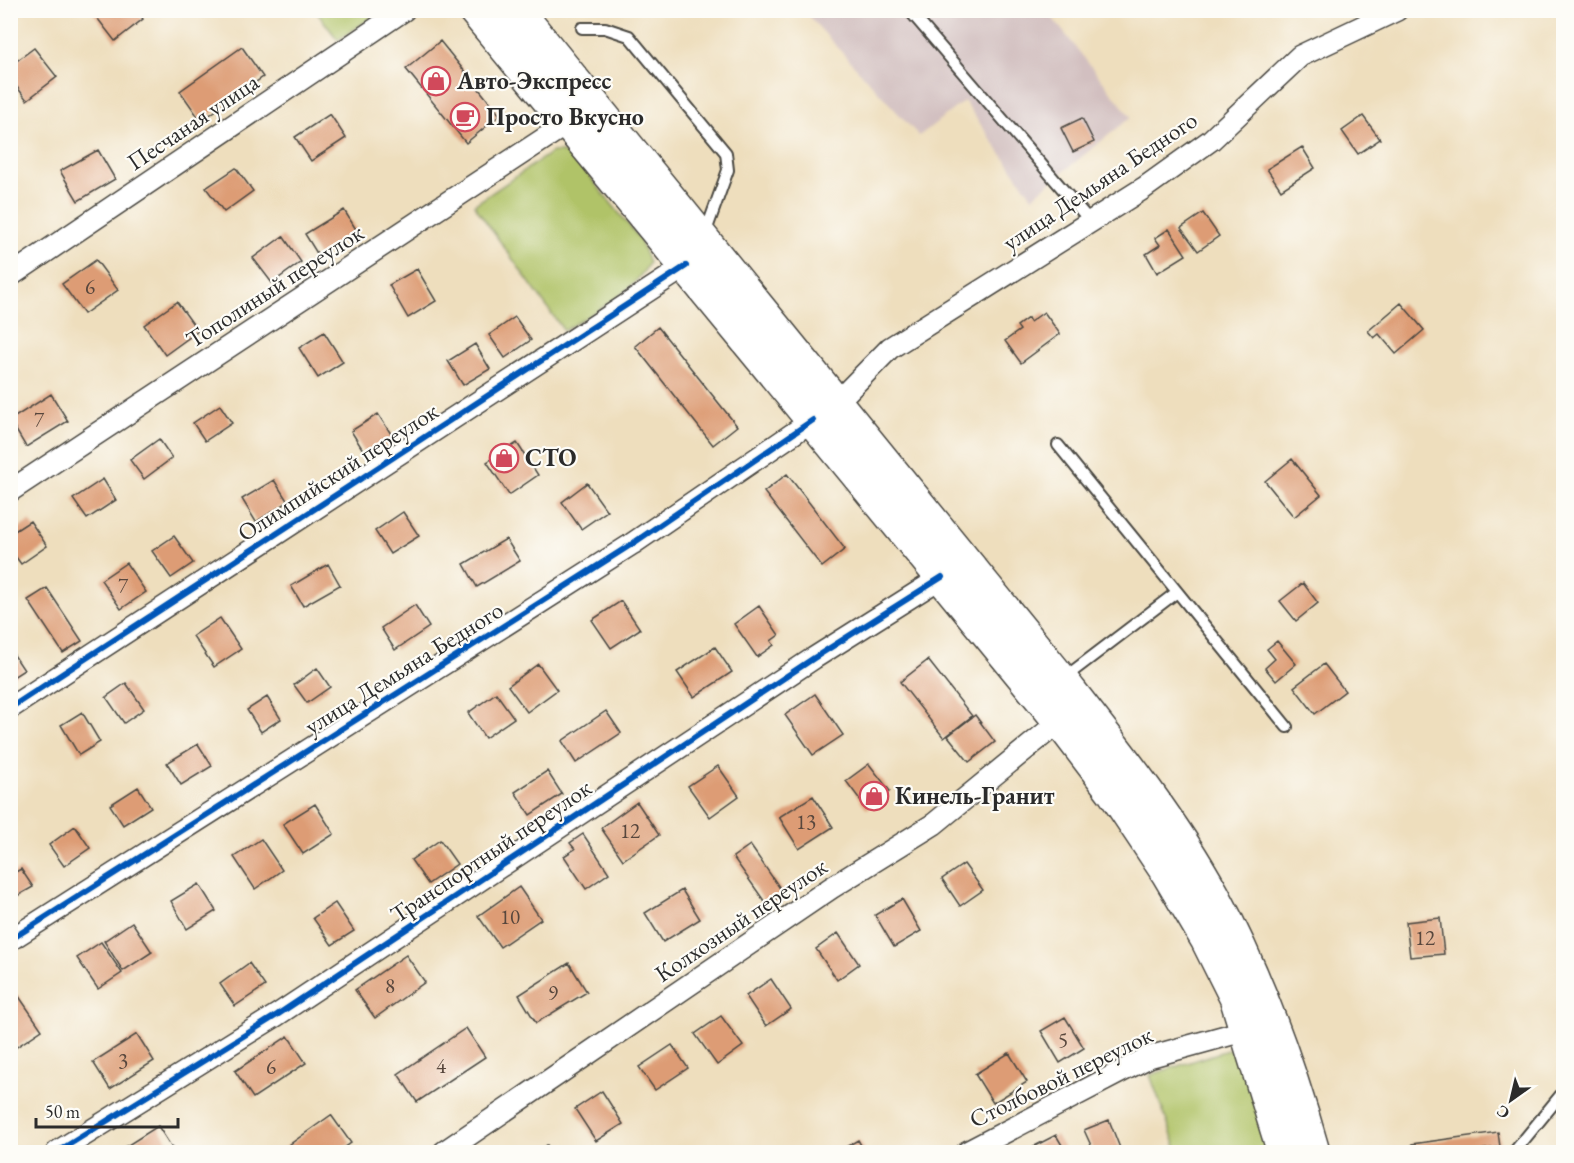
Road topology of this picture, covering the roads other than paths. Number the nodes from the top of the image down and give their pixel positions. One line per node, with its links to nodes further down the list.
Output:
1 (404, 10): 10 (street, Песчаная улица)
2 (475, 10): 7 (main road)
3 (516, 10): 9 (main road)
4 (909, 10): 8 (lane)
5 (1397, 10): 8 (street, улица Демьяна Бедного)
6 (582, 28): 9 (lane)
7 (568, 123): 9 (main road); 13 (street, Тополиный переулок)
8 (1090, 221): 11 (street, улица Демьяна Бедного)
9 (694, 253): 11 (main road); 17 (street, Олимпийский переулок)
10 (10, 276)
11 (825, 412): 14 (main road); 16 (main road); 20 (street, улица Демьяна Бедного)
12 (1058, 445): 15 (lane)
13 (10, 491)
14 (942, 577): 18 (main road); 23 (street, Транспортный переулок)
15 (1177, 592): 16 (lane); 19 (lane)
16 (1061, 680): 27 (main road)
17 (10, 708)
18 (1060, 721): 21 (main road); 24 (street, Колхозный переулок)
19 (1287, 727)
20 (10, 940)
21 (1247, 1030): 25 (street, Столбовой переулок); 26 (main road)
22 (1563, 1091): 28 (lane)
23 (57, 1152)
24 (444, 1152)
25 (967, 1152)
26 (1284, 1152)
27 (1313, 1152)
28 (1514, 1152)

